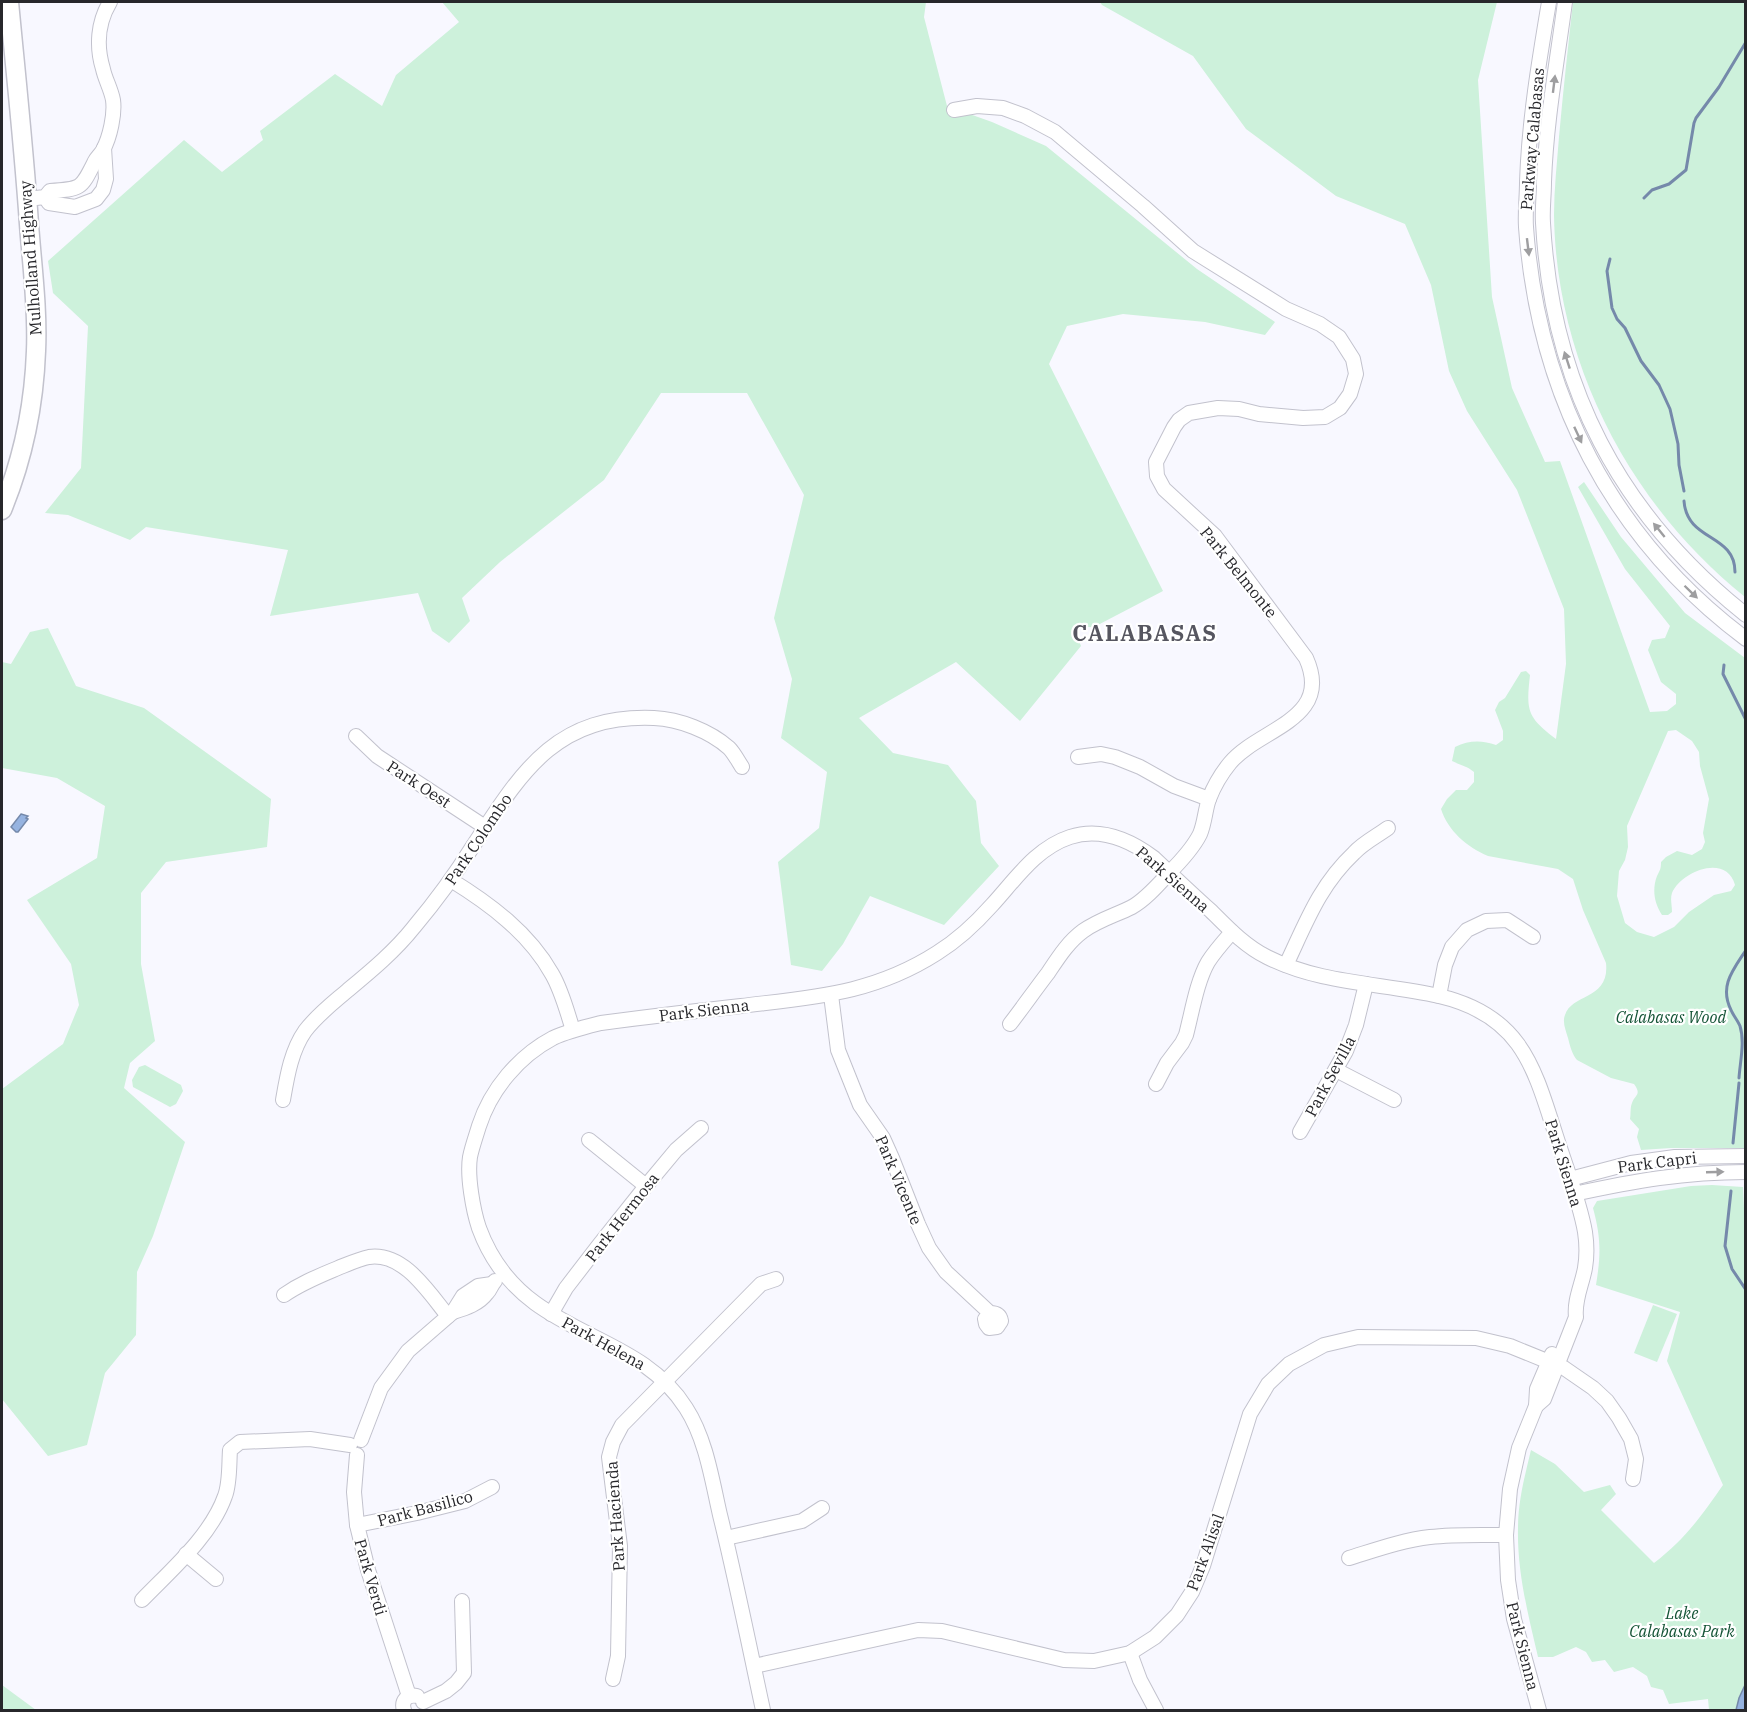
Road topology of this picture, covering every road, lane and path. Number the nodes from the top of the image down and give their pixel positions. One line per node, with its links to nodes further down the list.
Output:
1 (9, 2): 8 (main road, Mulholland Highway)
2 (110, 2): 6 (street)
3 (1549, 2): 12 (street, Parkway Calabasas, one-way to 12)
4 (1564, 2): 11 (street, Parkway Calabasas, one-way to 4)
5 (954, 110): 16 (street, Park Belmonte)
6 (104, 148): 7 (street); 9 (street)
7 (84, 183): 8 (street); 9 (street)
8 (36, 198): 9 (street); 10 (main road, Mulholland Highway)
9 (96, 199)
10 (2, 510)
11 (1746, 615)
12 (1746, 639)
13 (356, 736): 17 (street, Park Oest)
14 (1078, 757): 16 (street)
15 (742, 767): 17 (street, Park Colombo)
16 (1209, 800): 19 (street, Park Belmonte)
17 (485, 827): 20 (street, Park Colombo)
18 (1388, 828): 23 (street)
19 (1170, 873): 21 (street, Park Sienna); 25 (street, Park Sienna); 27 (street, Park Belmonte)
20 (451, 880): 28 (street); 32 (street, Park Colombo)
21 (1232, 932): 23 (street, Park Sienna); 31 (street)
22 (1533, 937): 26 (street)
23 (1286, 965): 24 (street, Park Sienna)
24 (1366, 984): 26 (street, Park Sienna); 30 (street, Park Sevilla)
25 (831, 995): 28 (street, Park Sienna); 45 (street, Park Vicente)
26 (1439, 996): 39 (street, Park Sienna)
27 (1010, 1024)
28 (573, 1030): 29 (street, Park Sienna)
29 (514, 1067): 42 (street, Park Helena)
30 (1336, 1070): 33 (street); 35 (street, Park Sevilla)
31 (1156, 1084)
32 (283, 1100)
33 (1394, 1100)
34 (701, 1128): 40 (street, Park Hermosa)
35 (1300, 1132)
36 (589, 1140): 40 (street)
37 (1746, 1156): 39 (street, Park Capri)
38 (1746, 1172): 41 (street, Park Capri, one-way to 38)
39 (1570, 1179): 41 (street, Park Sienna)
40 (646, 1186): 47 (street, Park Hermosa)
41 (1574, 1194): 48 (street, Park Sienna)
42 (504, 1274): 46 (street, Park Verdi); 47 (street, Park Helena)
43 (776, 1279): 49 (street, Park Hacienda)
44 (284, 1295): 46 (street)
45 (990, 1313)
46 (451, 1314): 50 (street, Park Verdi)
47 (551, 1314): 49 (street, Park Helena)
48 (1553, 1363): 51 (street, Park Alisal); 55 (street, Park Sienna); 62 (street, Park Alisal)
49 (666, 1381): 56 (street, Park Helena); 64 (street, Park Hacienda)
50 (356, 1447): 54 (street, Park Verdi); 57 (street)
51 (1633, 1479)
52 (492, 1487): 54 (street, Park Basilico)
53 (822, 1509): 56 (street)
54 (357, 1525): 65 (street, Park Verdi)
55 (1506, 1535): 58 (street); 70 (street, Park Sienna)
56 (726, 1538): 63 (street, Park Helena)
57 (186, 1554): 59 (street); 60 (street)
58 (1349, 1558)
59 (216, 1579)
60 (142, 1600)
61 (462, 1601): 66 (street)
62 (1130, 1653): 63 (street, Park Alisal); 69 (street)
63 (754, 1666): 68 (street, Park Helena)
64 (613, 1679)
65 (409, 1696): 66 (street); 67 (street)
66 (422, 1706)
67 (404, 1710)
68 (763, 1710)
69 (1156, 1710)
70 (1539, 1710)

